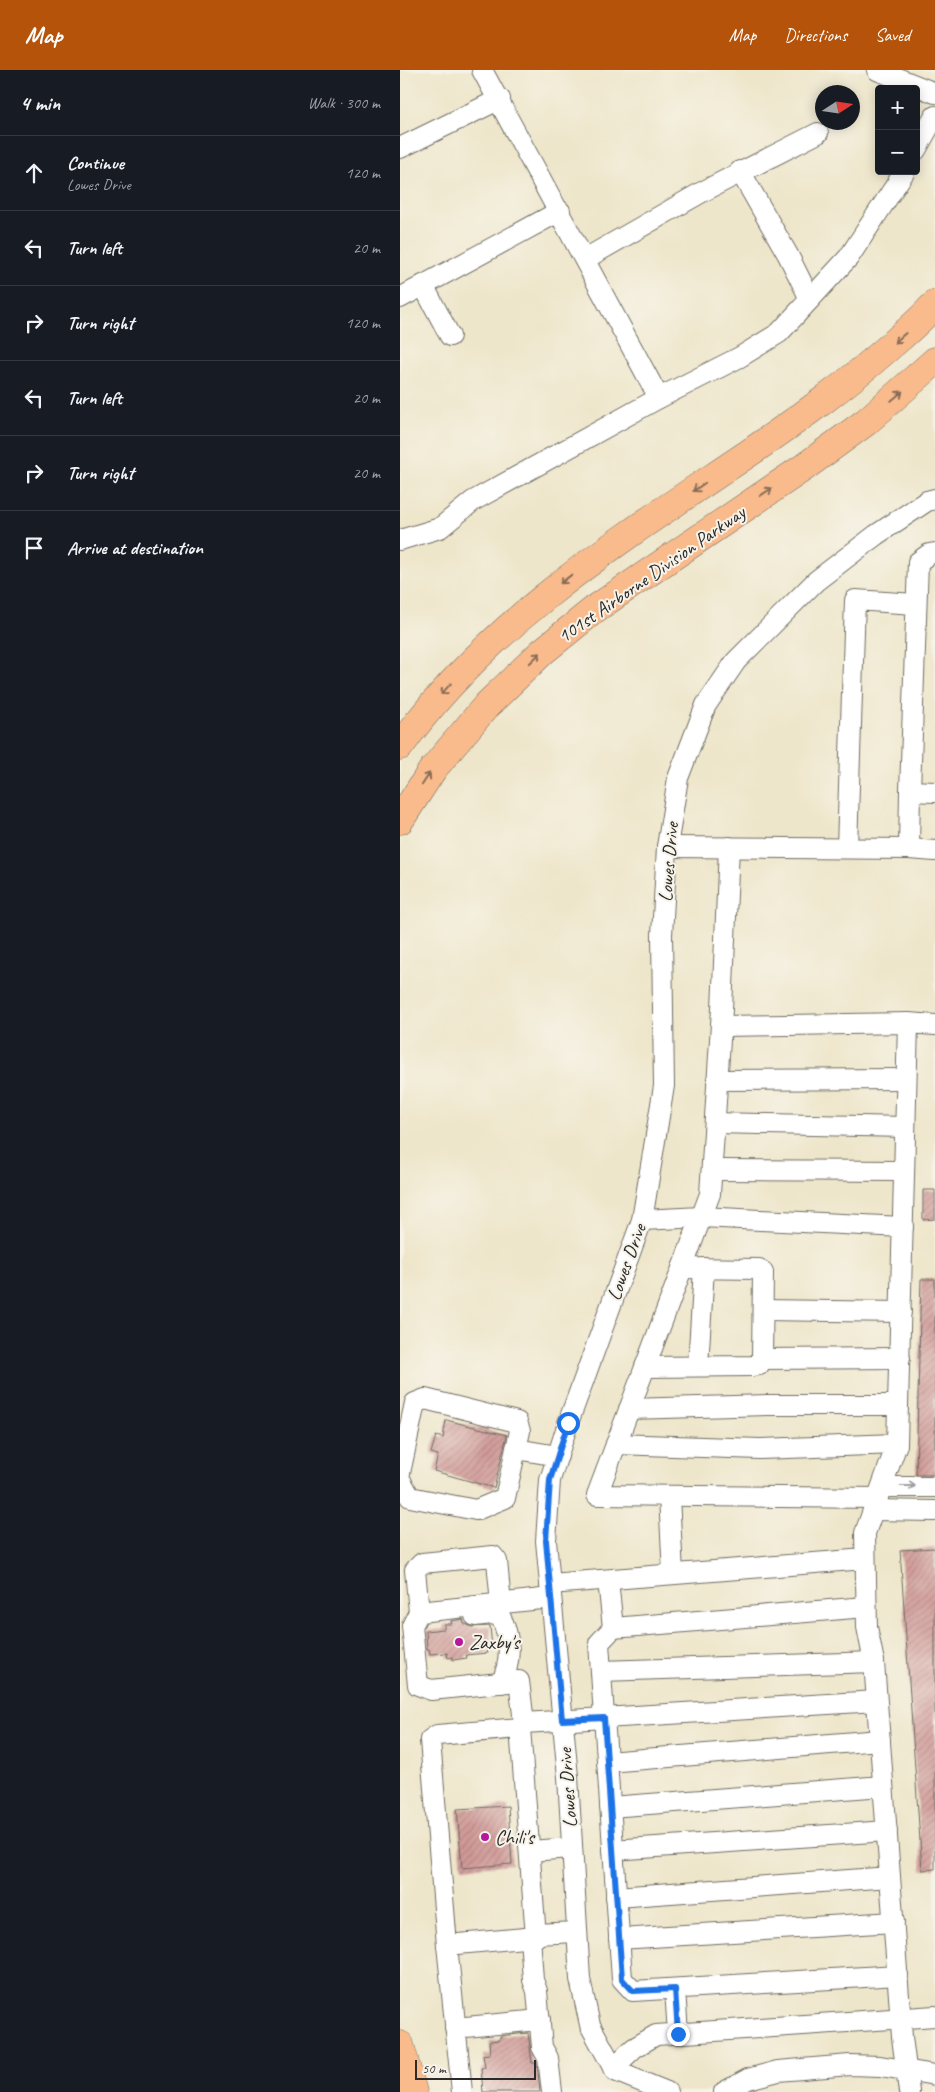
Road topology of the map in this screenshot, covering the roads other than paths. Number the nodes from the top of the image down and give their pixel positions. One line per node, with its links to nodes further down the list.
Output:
1 (482, 70): 4 (street)
2 (877, 70): 3 (street)
3 (935, 93)
4 (500, 99): 8 (street); 11 (street)
5 (935, 116): 7 (street)
6 (818, 133): 9 (street)
7 (920, 143)
8 (400, 148)
9 (740, 171): 12 (street); 15 (street)
10 (901, 175): 15 (street)
11 (560, 211): 12 (street); 13 (street)
12 (585, 259): 19 (street)
13 (423, 285): 14 (street); 17 (street)
14 (400, 298)
15 (810, 299): 19 (street)
16 (935, 304): 24 (highway, one-way to 24)
17 (450, 336)
18 (935, 361): 27 (highway, 101st Airborne Division Parkway, one-way to 18)
19 (659, 398): 21 (street)
20 (935, 498): 28 (street, Lowes Drive)
21 (400, 540)
22 (935, 553): 23 (street)
23 (915, 604): 25 (street); 30 (street)
24 (400, 746)
25 (910, 792): 26 (street); 31 (street)
26 (935, 792)
27 (400, 820)
28 (667, 846): 29 (street); 43 (street, Lowes Drive)
29 (729, 847): 30 (street); 35 (street)
30 (847, 848): 31 (street)
31 (909, 849): 32 (street)
32 (935, 851)
33 (908, 1023): 34 (street); 35 (street); 36 (street)
34 (935, 1025)
35 (721, 1026): 37 (street)
36 (906, 1079): 37 (street); 39 (street)
37 (717, 1080): 38 (street)
38 (714, 1123): 39 (street); 40 (street)
39 (905, 1127): 41 (street)
40 (712, 1170): 41 (street); 42 (street)
41 (904, 1171): 44 (street)
42 (702, 1216): 43 (street); 44 (street); 45 (street)
43 (642, 1220): 58 (street, Lowes Drive)
44 (903, 1227): 48 (street)
45 (682, 1268): 46 (street); 52 (street)
46 (704, 1268): 47 (street); 51 (street)
47 (763, 1310): 48 (street); 50 (street)
48 (901, 1312): 49 (street)
49 (900, 1358): 50 (street); 53 (street)
50 (762, 1359): 51 (street)
51 (698, 1366): 52 (street)
52 (645, 1367): 54 (street)
53 (898, 1405): 54 (street); 56 (street)
54 (629, 1409): 55 (street)
55 (616, 1444): 56 (street); 62 (street)
56 (898, 1444): 63 (street)
57 (516, 1449): 58 (street); 59 (street); 60 (street)
58 (558, 1456): 68 (street, Lowes Drive)
59 (400, 1473)
60 (400, 1479)
61 (935, 1487): 63 (street, one-way to 61)
62 (669, 1496): 63 (street); 66 (street)
63 (878, 1498): 64 (street); 65 (street)
64 (935, 1511)
65 (865, 1559): 66 (street); 70 (street)
66 (673, 1574): 67 (street)
67 (608, 1580): 68 (street); 72 (street)
68 (550, 1591): 69 (street); 78 (street, Lowes Drive)
69 (508, 1603): 71 (street); 71 (street); 75 (street)
70 (866, 1607): 72 (street); 73 (street)
71 (415, 1619): 75 (street); 75 (street)
72 (612, 1628): 74 (street)
73 (874, 1662): 74 (street); 76 (street)
74 (601, 1671): 77 (street)
75 (510, 1682): 79 (street)
76 (876, 1701): 77 (street); 80 (street)
77 (604, 1718): 78 (street); 81 (street)
78 (562, 1720): 79 (street); 85 (street, Lowes Drive)
79 (522, 1725): 87 (street); 94 (street)
80 (880, 1740): 81 (street); 82 (street)
81 (607, 1762): 83 (street)
82 (883, 1786): 83 (street); 84 (street)
83 (610, 1807): 86 (street)
84 (887, 1831): 86 (street); 88 (street)
85 (571, 1848): 87 (street); 91 (street, Lowes Drive)
86 (613, 1850): 89 (street)
87 (530, 1851): 92 (street)
88 (890, 1877): 89 (street); 90 (street)
89 (616, 1897): 93 (street)
90 (894, 1922): 93 (street); 95 (street)
91 (576, 1932): 92 (street); 103 (street, Lowes Drive)
92 (533, 1936): 94 (street); 99 (street)
93 (619, 1939): 96 (street)
94 (447, 1945): 100 (street)
95 (898, 1975): 96 (street); 98 (street)
96 (675, 1989): 101 (street)
97 (935, 2016): 98 (street)
98 (901, 2018): 101 (street); 104 (street)
99 (540, 2020): 100 (street); 109 (street)
100 (455, 2028): 108 (street)
101 (678, 2034): 103 (street)
102 (400, 2045): 107 (highway)
103 (613, 2068): 106 (street)
104 (906, 2070): 105 (street); 110 (street); 111 (street)
105 (935, 2075)
106 (662, 2091)
107 (413, 2092)
108 (462, 2092)
109 (552, 2092)
110 (724, 2092)
111 (909, 2092)

